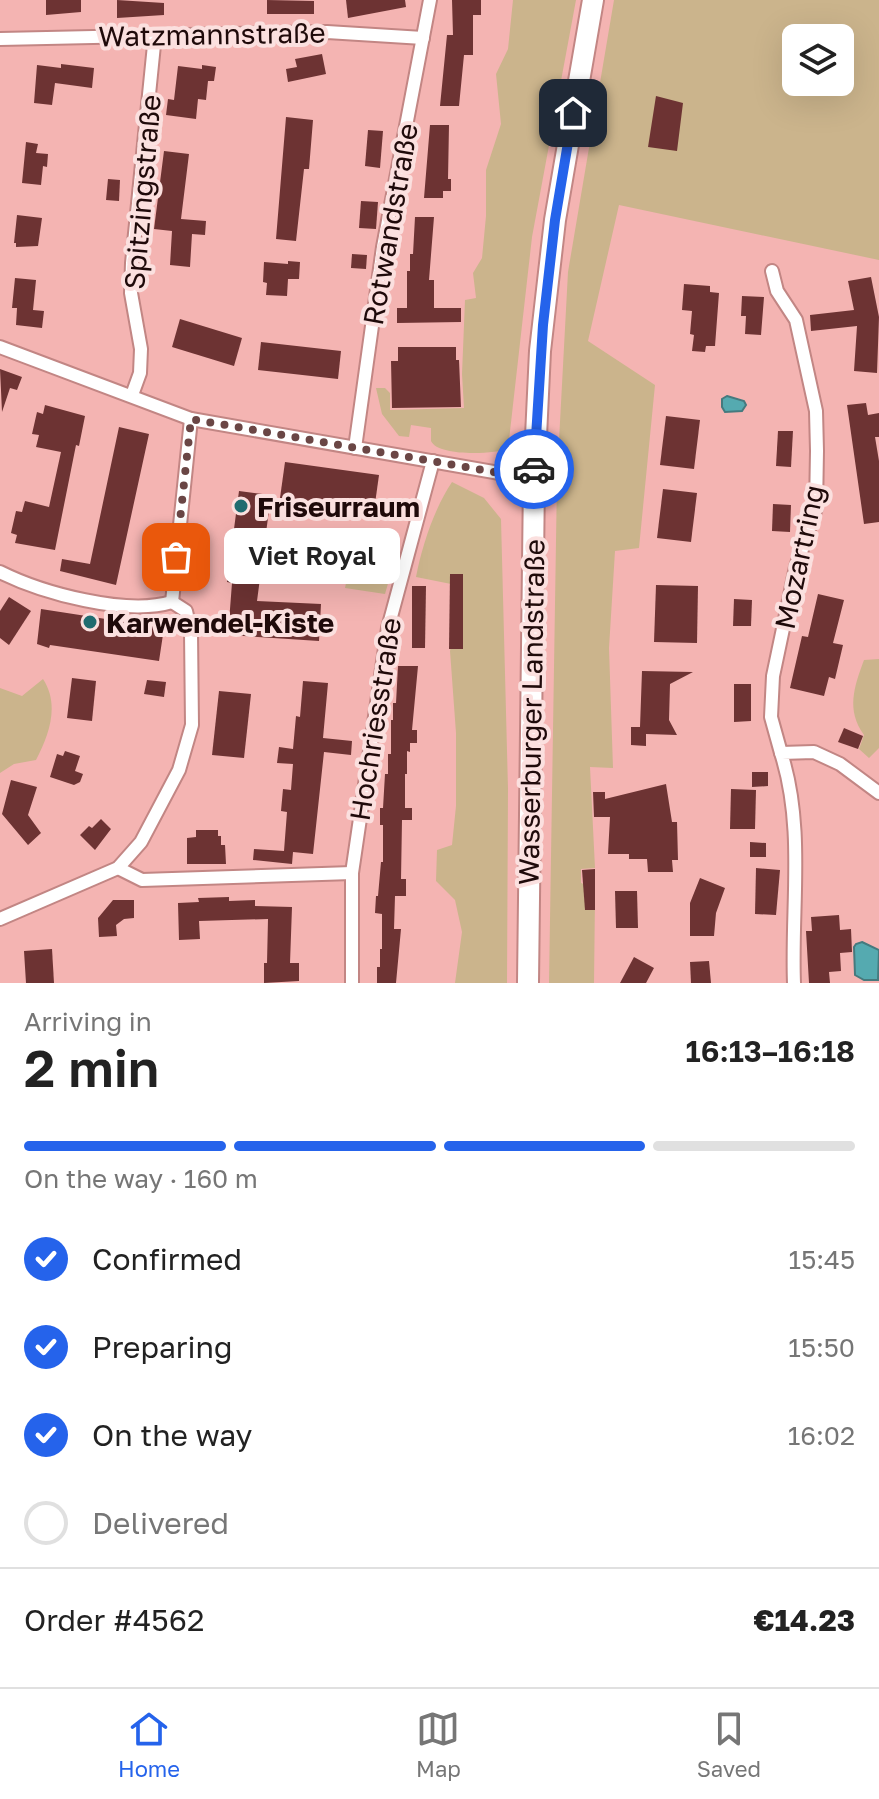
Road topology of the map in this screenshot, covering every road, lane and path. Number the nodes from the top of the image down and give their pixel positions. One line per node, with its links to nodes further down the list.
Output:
1 (430, 0): 4 (street, Rotwandstraße)
2 (593, 0): 12 (main road, Wasserburger Landstraße)
3 (155, 35): 4 (street, Watzmannstraße); 5 (street, Watzmannstraße); 8 (street, Spitzingstraße)
4 (423, 38): 10 (street, Rotwandstraße)
5 (0, 39)
6 (772, 271): 15 (street, Mozartring)
7 (0, 347): 8 (street)
8 (132, 395): 9 (street)
9 (191, 419): 10 (street); 14 (street)
10 (355, 448): 11 (street)
11 (433, 461): 12 (street); 18 (street, Hochriesstraße)
12 (534, 479): 21 (main road, Wasserburger Landstraße)
13 (0, 572): 14 (street)
14 (172, 602): 17 (street)
15 (781, 753): 16 (street); 22 (street, Mozartring)
16 (879, 793)
17 (118, 868): 18 (street); 19 (street)
18 (352, 873): 20 (street, Hochriesstraße)
19 (0, 919)
20 (352, 983)
21 (528, 983)
22 (794, 983)

